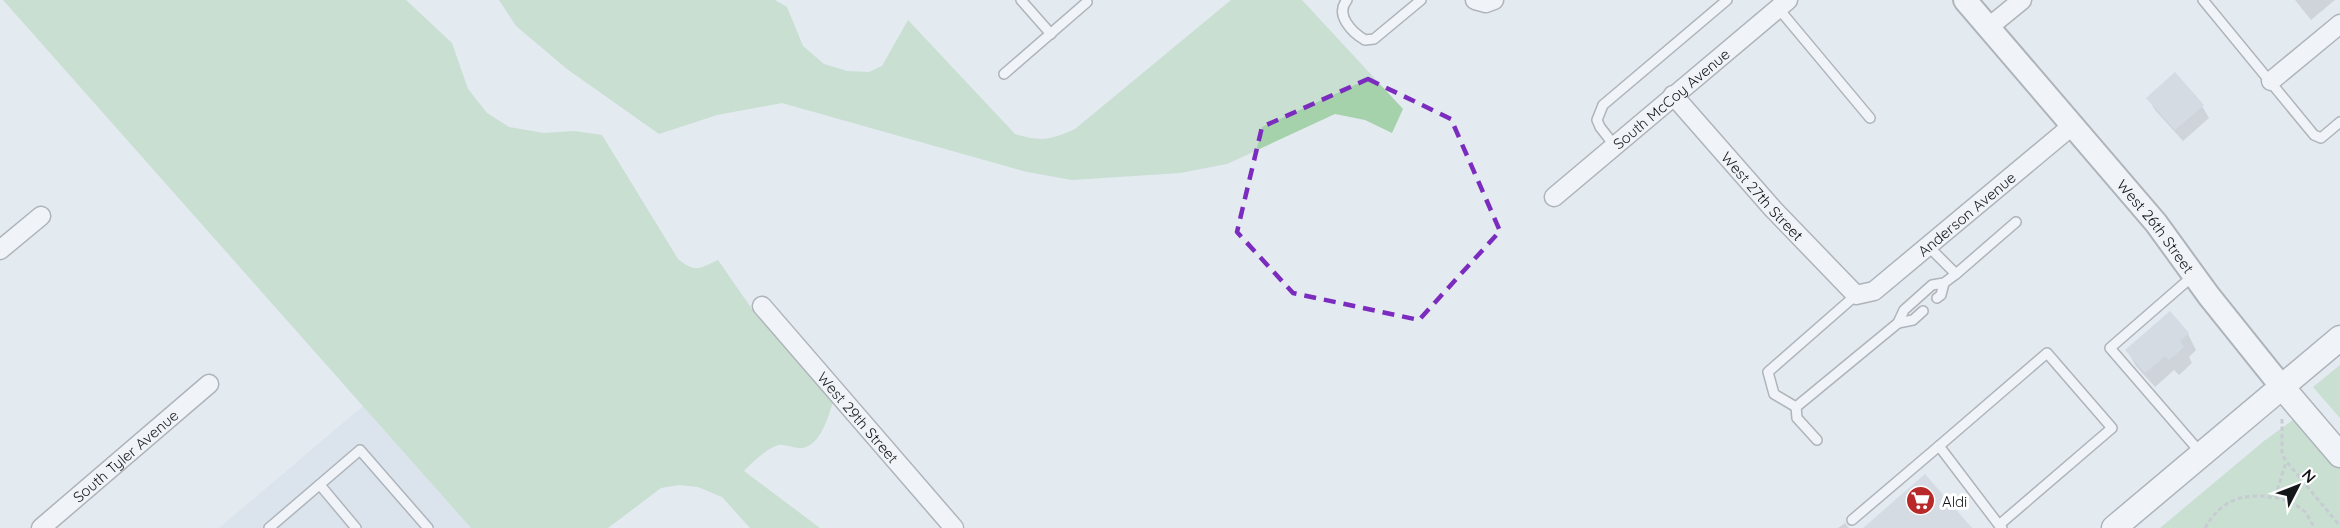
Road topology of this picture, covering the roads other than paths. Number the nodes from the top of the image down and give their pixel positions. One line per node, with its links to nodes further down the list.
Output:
1 (1022, 0): 14 (lane)
2 (1347, 0): 3 (lane)
3 (1421, 0)
4 (1475, 0): 5 (street)
5 (1494, 0)
6 (1727, 0): 21 (lane)
7 (1965, 0): 13 (street, West 26th Street)
8 (2022, 0): 13 (street)
9 (2203, 0): 16 (lane)
10 (1087, 2): 14 (lane)
11 (1783, 4): 17 (street, South McCoy Avenue); 18 (lane)
12 (2340, 24): 16 (street)
13 (1989, 27): 20 (street, West 26th Street)
14 (1051, 34): 15 (lane)
15 (1004, 74)
16 (2271, 81): 19 (lane)
17 (1673, 95): 21 (street, South McCoy Avenue); 30 (street, West 27th Street)
18 (1870, 118)
19 (2340, 122)
20 (2073, 125): 25 (street, Anderson Avenue); 28 (street, West 26th Street)
21 (1614, 146): 22 (street, South McCoy Avenue)
22 (1554, 197)
23 (41, 216): 26 (street)
24 (2016, 222): 27 (lane)
25 (1928, 246): 27 (lane); 30 (street, Anderson Avenue)
26 (0, 250)
27 (1956, 274): 29 (lane)
28 (2193, 275): 37 (street, West 26th Street); 41 (lane)
29 (1944, 283): 31 (lane); 34 (lane)
30 (1856, 295): 38 (lane)
31 (1937, 298)
32 (762, 306): 50 (street, West 29th Street)
33 (1923, 311): 34 (lane)
34 (1898, 323): 38 (lane)
35 (2340, 338): 37 (main road)
36 (209, 384): 46 (street, South Tyler Avenue)
37 (2282, 387): 41 (main road); 42 (main road, West 26th Street)
38 (1796, 407): 39 (lane)
39 (1816, 440)
40 (1939, 446): 44 (lane); 45 (lane); 45 (lane)
41 (2202, 454): 51 (main road)
42 (2340, 455)
43 (320, 485): 47 (lane); 48 (lane); 49 (lane)
44 (1852, 520)
45 (2001, 527)
46 (41, 528)
47 (269, 528)
48 (356, 528)
49 (428, 528)
50 (954, 528)
51 (2114, 528)

